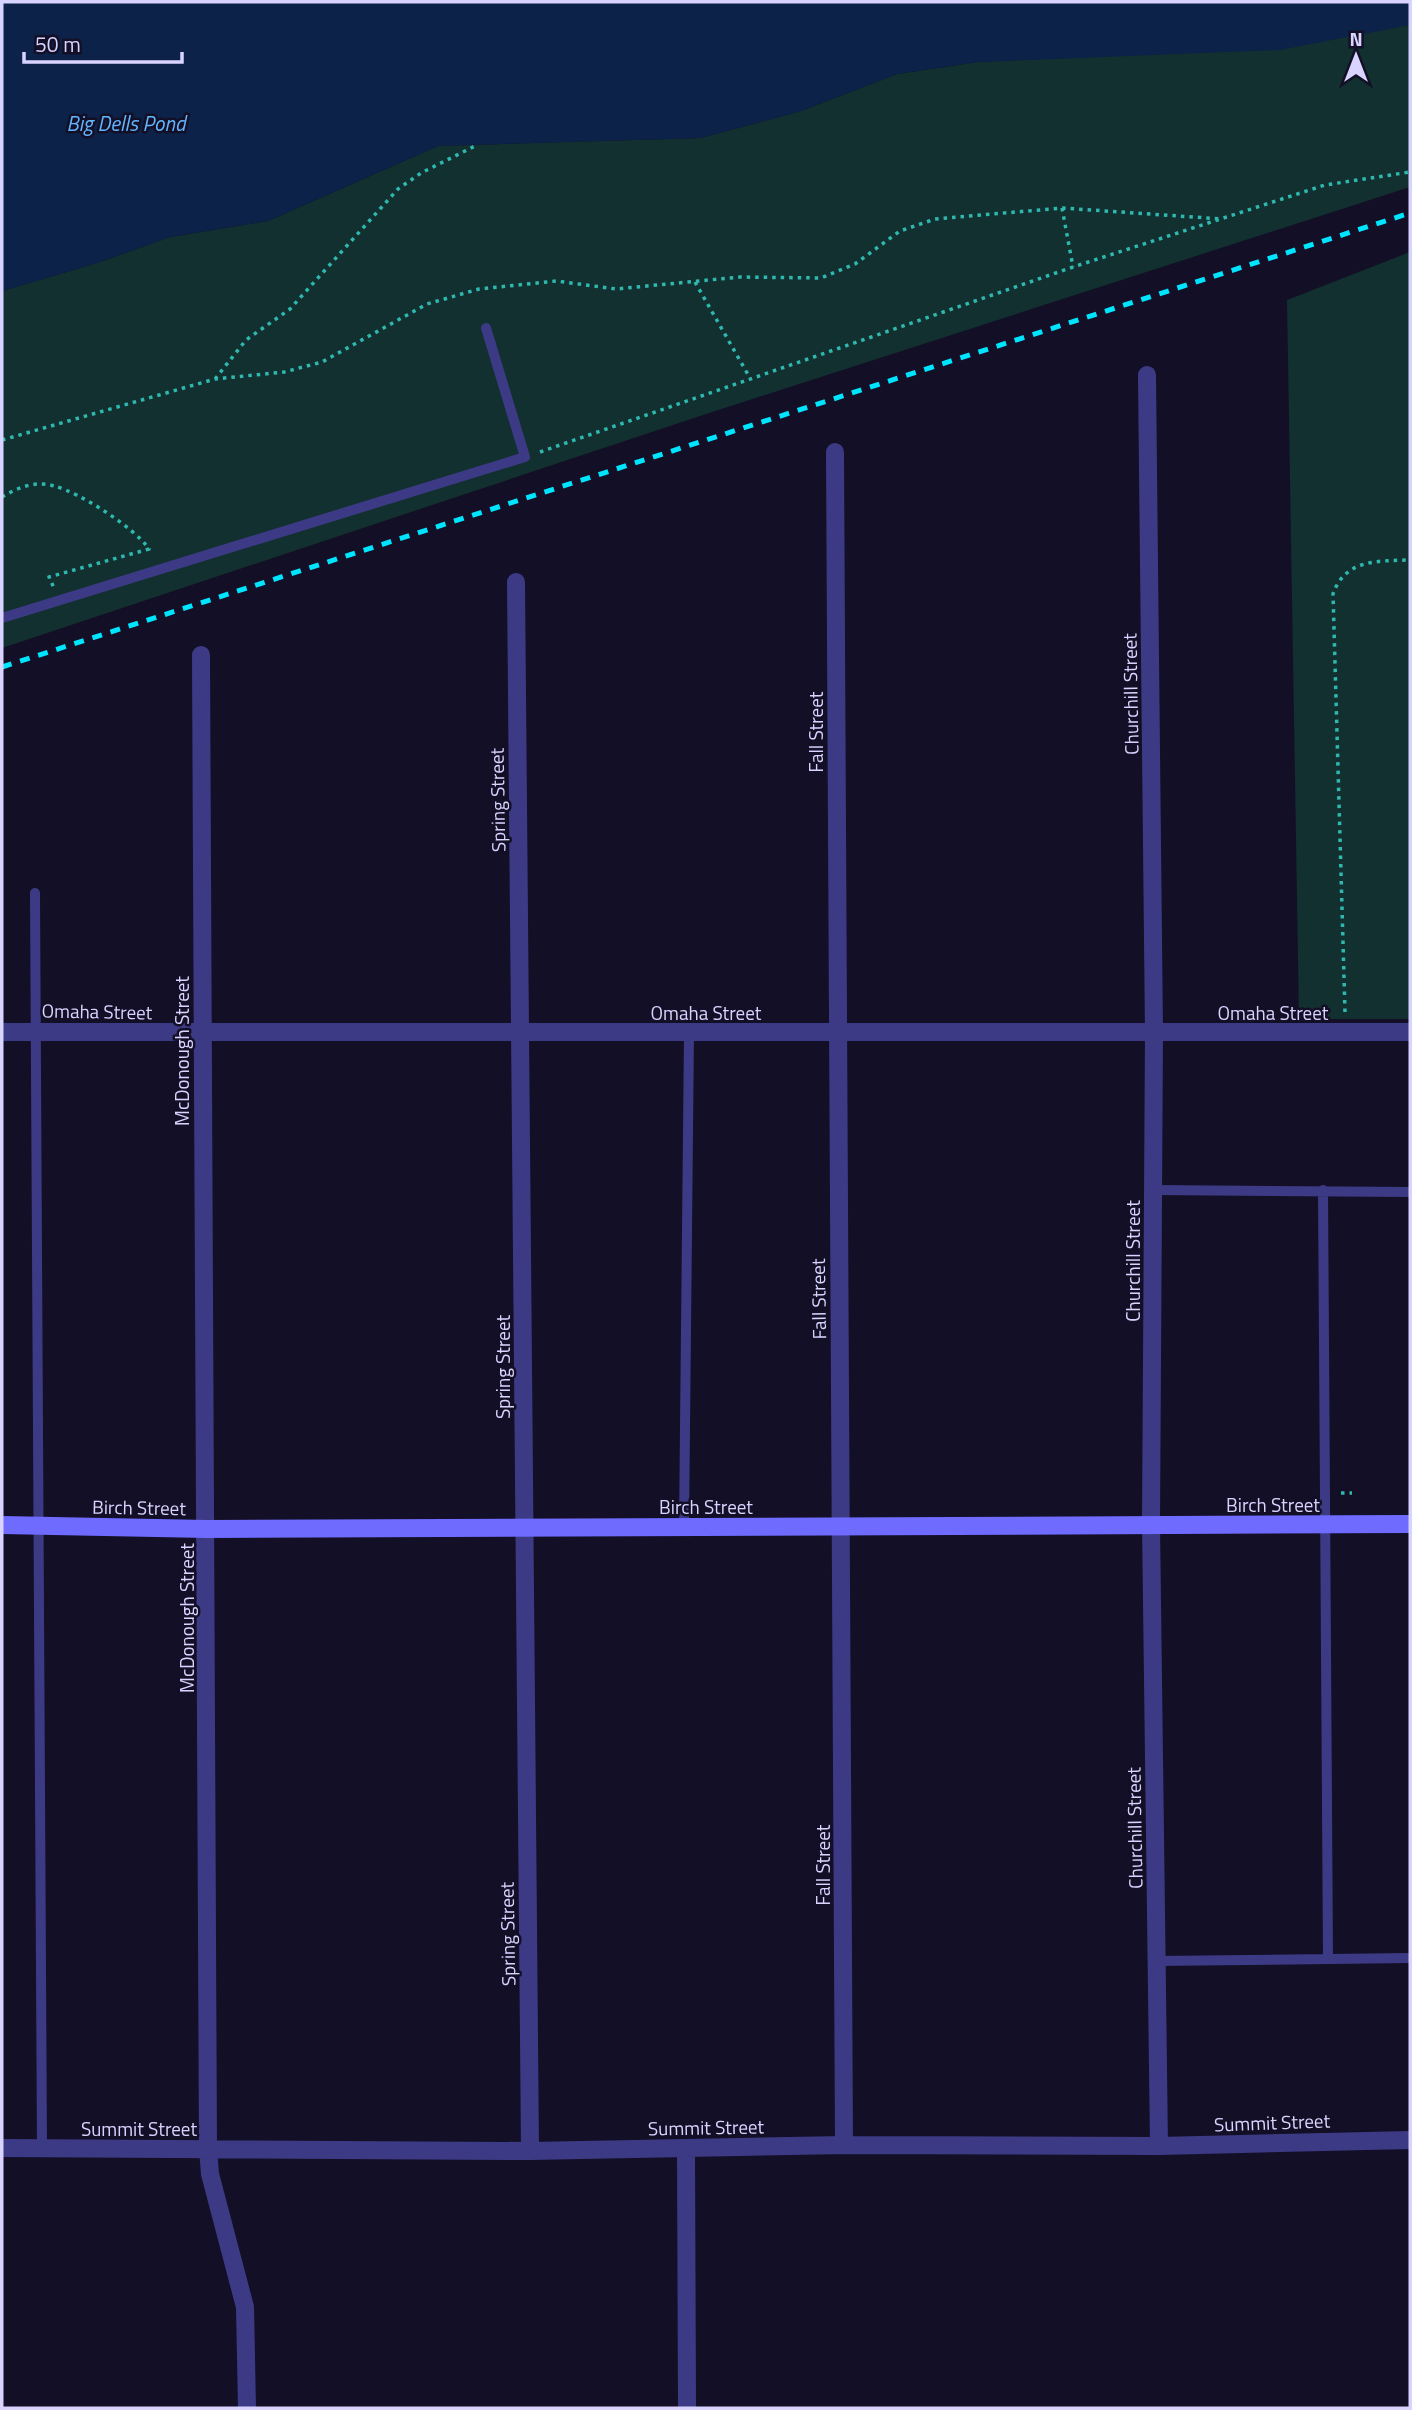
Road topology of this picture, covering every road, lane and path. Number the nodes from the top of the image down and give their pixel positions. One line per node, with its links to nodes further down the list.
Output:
1 (477, 145): 10 (path)
2 (1410, 172): 4 (path)
3 (1062, 208): 4 (path); 5 (path); 6 (path)
4 (1222, 219): 5 (path)
5 (1073, 267): 9 (path)
6 (695, 282): 9 (path); 10 (path)
7 (486, 328): 13 (lane)
8 (1147, 375): 29 (street, Churchill Street)
9 (750, 377): 13 (path)
10 (215, 379): 11 (path)
11 (2, 440)
12 (835, 452): 23 (street, Fall Street)
13 (525, 457): 17 (lane)
14 (2, 497): 17 (path)
15 (1410, 560): 24 (path)
16 (516, 582): 27 (street, Spring Street)
17 (58, 600): 18 (lane)
18 (2, 618)
19 (201, 655): 26 (street, McDonough Street)
20 (35, 893): 22 (lane)
21 (2, 1032): 22 (street, Omaha Street)
22 (35, 1032): 26 (street, Omaha Street); 39 (lane)
23 (836, 1032): 28 (street, Omaha Street); 29 (street, Omaha Street); 42 (street, Fall Street)
24 (1345, 1032): 25 (street, Omaha Street); 29 (street, Omaha Street)
25 (1410, 1032)
26 (201, 1033): 27 (street, Omaha Street); 43 (street, McDonough Street)
27 (520, 1033): 28 (street, Omaha Street); 40 (street, Spring Street)
28 (689, 1033): 41 (lane)
29 (1154, 1033): 30 (street, Churchill Street)
30 (1153, 1191): 31 (lane); 35 (street, Churchill Street)
31 (1323, 1191): 32 (lane); 38 (lane)
32 (1410, 1192)
33 (1339, 1493): 34 (path)
34 (1352, 1493)
35 (1151, 1524): 38 (main road, Birch Street); 42 (main road, Birch Street); 46 (street, Churchill Street)
36 (1410, 1524): 38 (main road, Birch Street)
37 (2, 1525): 39 (main road, Birch Street)
38 (1324, 1525): 45 (lane)
39 (39, 1526): 43 (main road, Birch Street); 51 (lane)
40 (524, 1527): 41 (main road, Birch Street); 43 (main road, Birch Street); 54 (street, Spring Street)
41 (684, 1527): 42 (main road, Birch Street)
42 (842, 1527): 48 (street, Fall Street)
43 (207, 1529): 52 (street, McDonough Street)
44 (1410, 1958): 45 (lane)
45 (1328, 1959): 46 (lane)
46 (1156, 1961): 49 (street, Churchill Street)
47 (1410, 2140): 49 (street, Summit Street)
48 (844, 2145): 49 (street, Summit Street); 53 (street, Summit Street)
49 (1159, 2146)
50 (2, 2148): 51 (street, Summit Street)
51 (42, 2148): 52 (street, Summit Street)
52 (208, 2149): 54 (street, Summit Street); 55 (street, McDonough Street)
53 (686, 2149): 54 (street, Summit Street); 56 (street)
54 (530, 2151)
55 (247, 2408)
56 (687, 2408)

